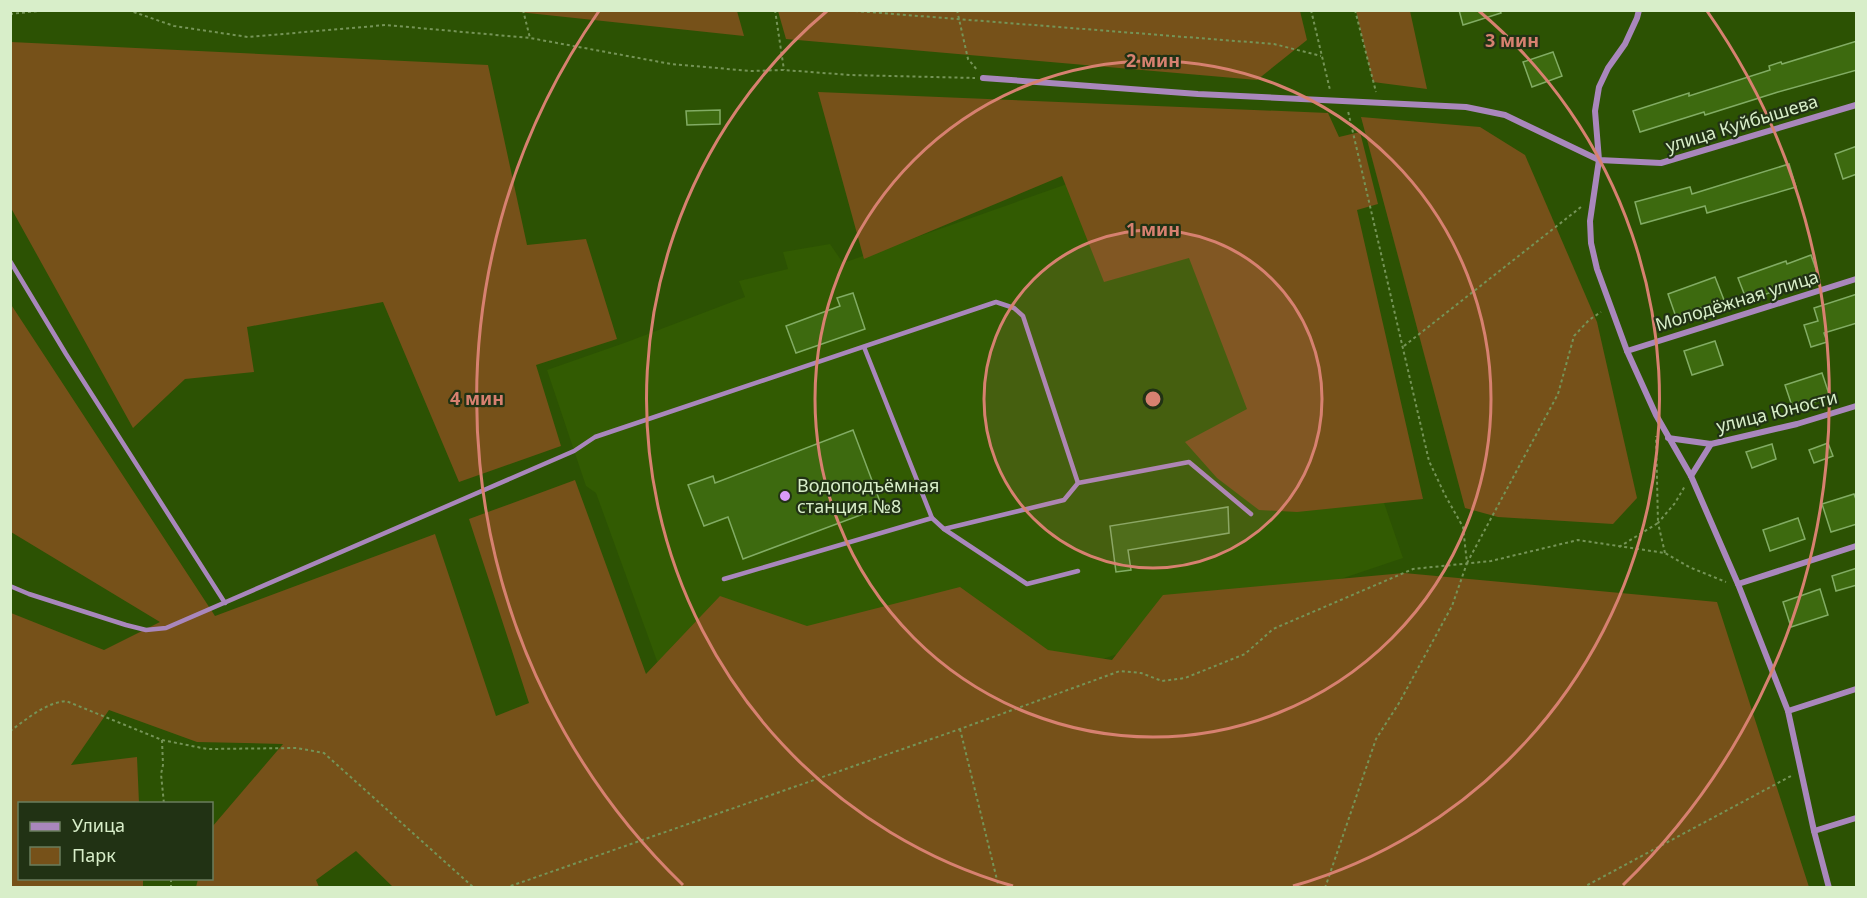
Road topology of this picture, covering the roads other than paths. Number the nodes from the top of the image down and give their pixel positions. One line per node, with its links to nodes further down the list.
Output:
1 (1639, 10): 4 (street)
2 (983, 78): 4 (street)
3 (1857, 105): 4 (street, улица Куйбышева)
4 (1599, 160): 8 (street)
5 (10, 261): 22 (lane)
6 (1857, 279): 8 (street, Молодёжная улица)
7 (864, 348): 13 (lane); 15 (lane); 22 (lane)
8 (1627, 351): 10 (street)
9 (1857, 406): 11 (street, улица Юности)
10 (1668, 438): 11 (street, улица Юности); 12 (street)
11 (1711, 444): 12 (street)
12 (1691, 476): 20 (street)
13 (1078, 483): 14 (lane); 16 (lane)
14 (1251, 513)
15 (932, 518): 16 (lane); 19 (lane)
16 (944, 529): 18 (lane)
17 (1857, 546): 20 (street)
18 (1078, 572)
19 (724, 579)
20 (1738, 584): 24 (street)
21 (10, 586): 22 (lane)
22 (225, 603)
23 (1857, 689): 24 (street)
24 (1788, 711): 26 (street)
25 (1857, 818): 26 (street)
26 (1814, 831): 27 (street)
27 (1829, 888)

